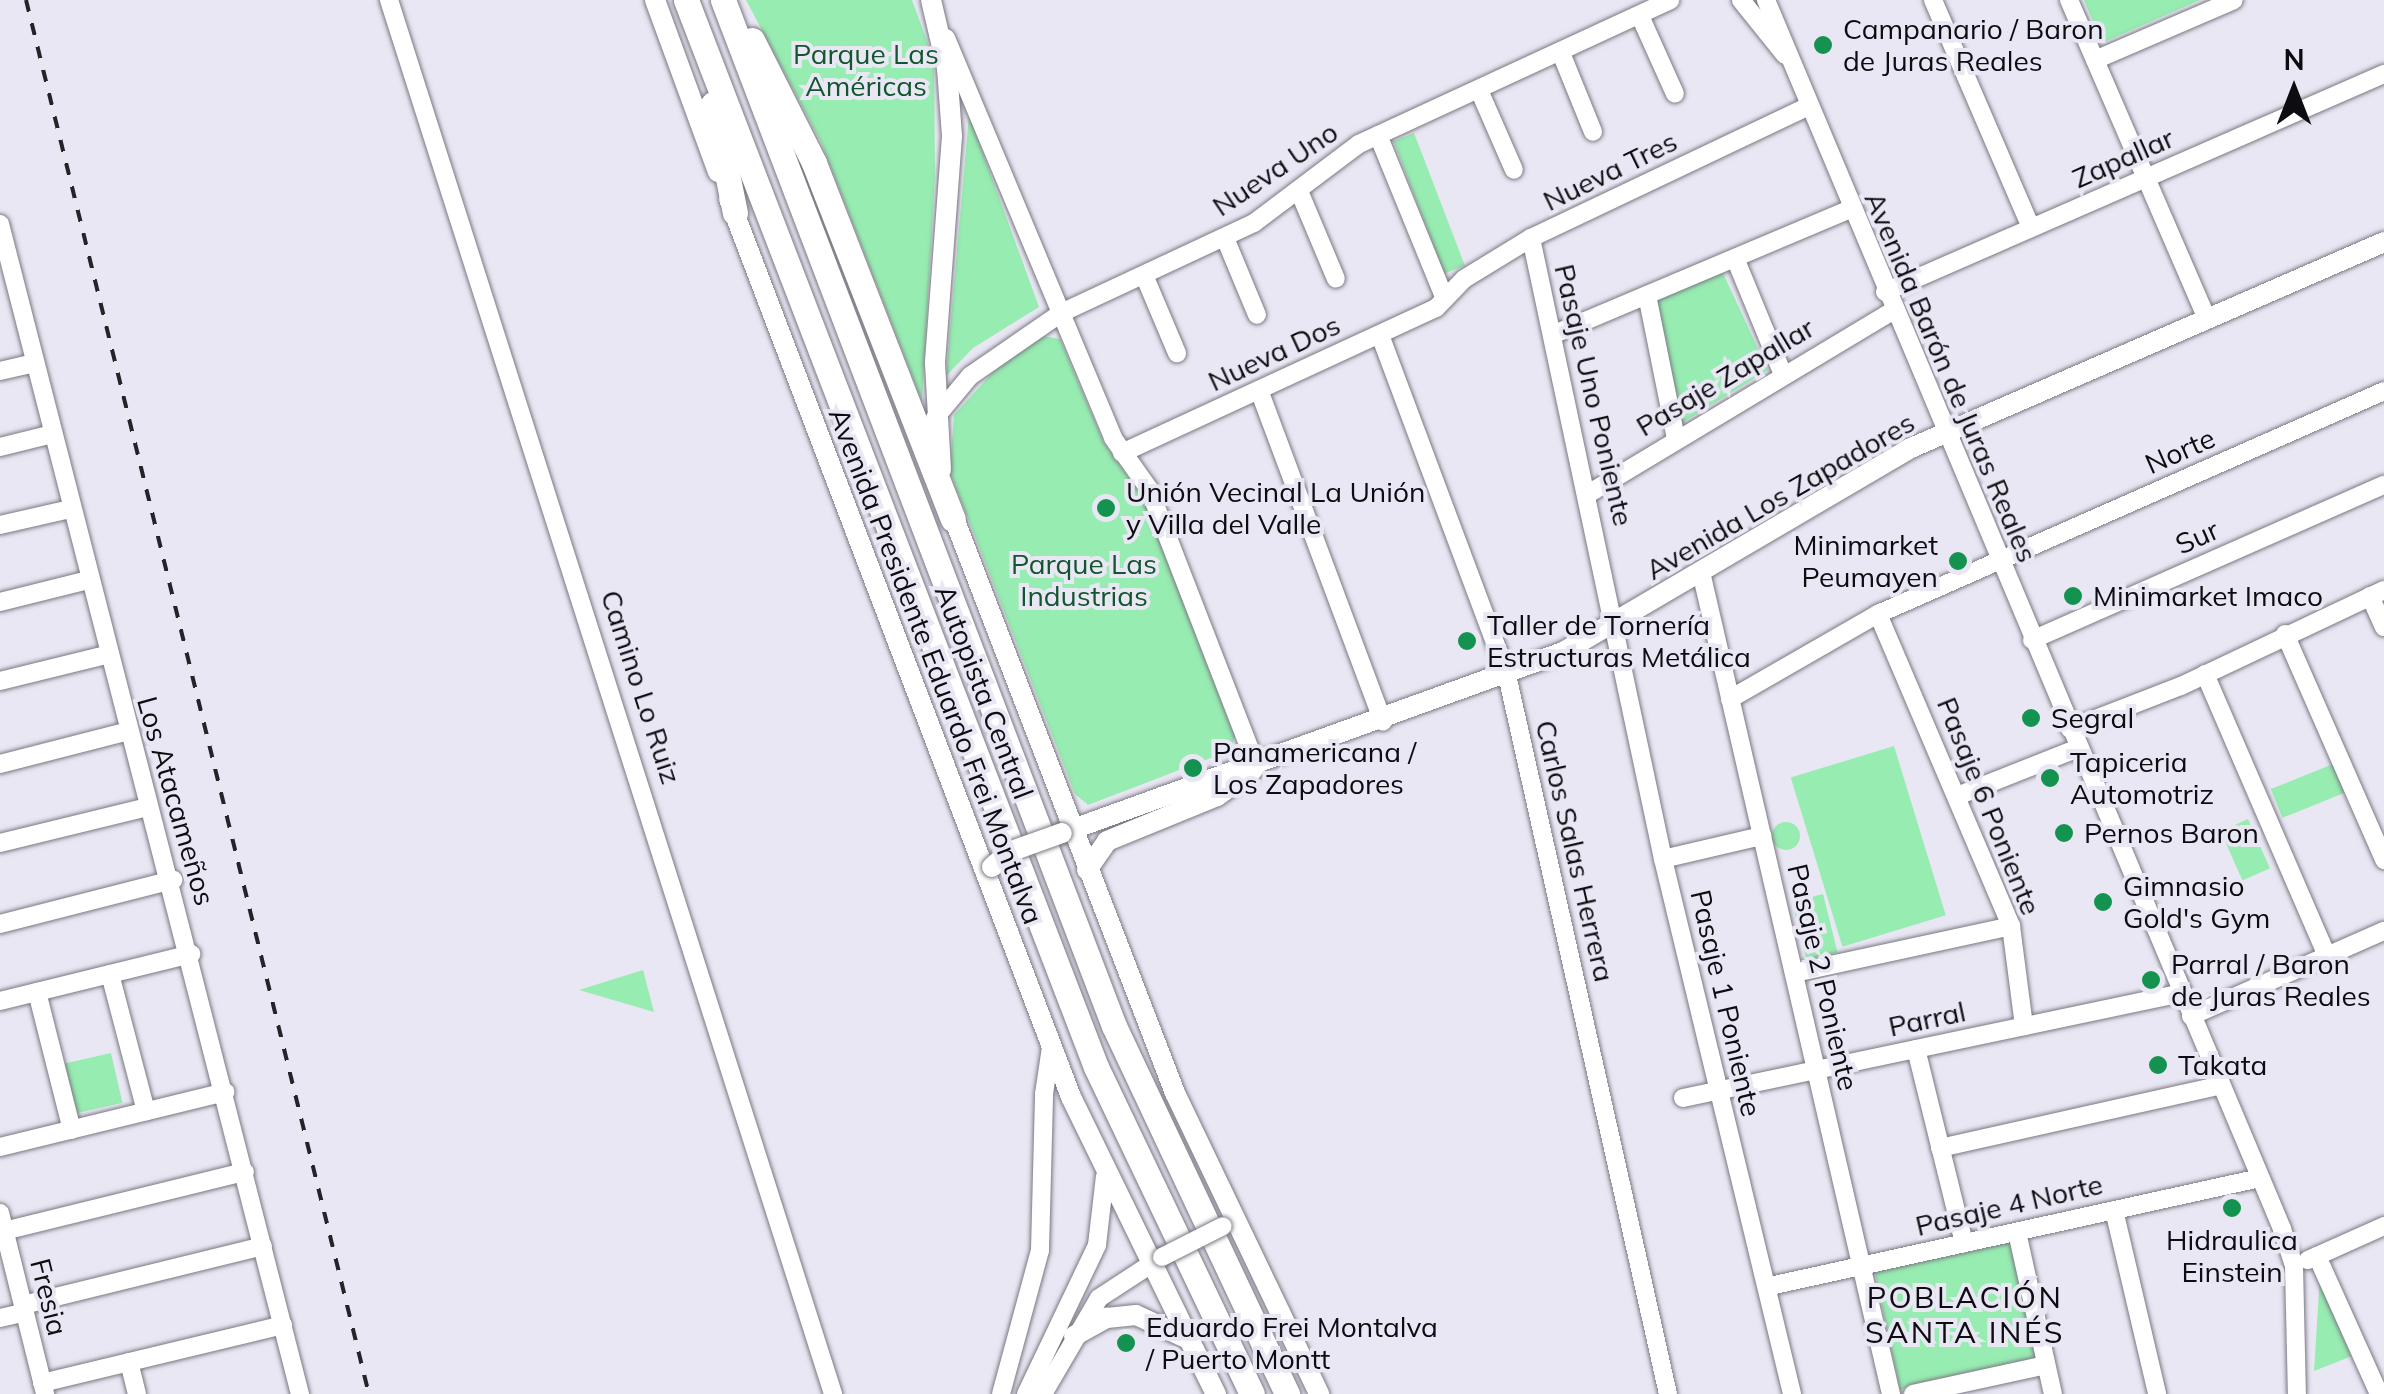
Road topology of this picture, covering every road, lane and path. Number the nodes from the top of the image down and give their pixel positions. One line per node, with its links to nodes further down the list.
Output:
1 (389, 0): 142 (street, Camino Lo Ruiz)
2 (655, 0): 27 (main road, Avenida Presidente Eduardo Frei Montalva)
3 (727, 0): 60 (highway); 148 (highway, Autopista Central)
4 (931, 0): 13 (main road)
5 (1670, 0): 12 (street, Nueva Uno)
6 (1741, 0): 15 (street, Avenida Barón de Juras Reales)
7 (1934, 0): 29 (street)
8 (2069, 0): 16 (street)
9 (2234, 0): 16 (street)
10 (1774, 2): 15 (street, Avenida Barón de Juras Reales)
11 (688, 6): 27 (highway); 147 (highway, Autopista Central)
12 (1640, 16): 14 (street, Nueva Uno); 19 (street)
13 (938, 21): 40 (street); 51 (main road)
14 (1561, 53): 18 (street, Nueva Uno); 21 (street)
15 (1785, 55): 20 (street, Avenida Barón de Juras Reales)
16 (2095, 60): 24 (street)
17 (2384, 74): 24 (street, Zapallar)
18 (1479, 90): 22 (street, Nueva Uno); 23 (street)
19 (1675, 94)
20 (1807, 106): 26 (street, Avenida Barón de Juras Reales); 31 (street, Nueva Tres)
21 (1593, 132)
22 (1378, 135): 25 (street, Nueva Uno); 38 (street)
23 (1514, 170)
24 (2146, 178): 29 (street, Zapallar); 42 (street)
25 (1299, 191): 30 (street, Nueva Uno); 35 (street)
26 (1850, 209): 33 (street); 36 (street, Avenida Barón de Juras Reales)
27 (735, 213): 92 (main road, Avenida Presidente Eduardo Frei Montalva)
28 (0, 224): 46 (street, Los Atacameños)
29 (2031, 228): 36 (street, Zapallar)
30 (1225, 238): 34 (street, Nueva Uno); 41 (street)
31 (1531, 238): 38 (street, Nueva Tres); 44 (street, Pasaje Uno Poniente)
32 (2384, 242): 42 (main road, Avenida Los Zapadores)
33 (1735, 258): 37 (street); 48 (street)
34 (1144, 274): 40 (street, Nueva Uno); 45 (street)
35 (1336, 279)
36 (1885, 292): 39 (street, Avenida Barón de Juras Reales)
37 (1647, 295): 44 (street); 54 (street)
38 (1446, 299): 43 (street, Nueva Dos)
39 (1893, 311): 48 (street, Pasaje Zapallar); 52 (street, Avenida Barón de Juras Reales)
40 (1061, 313): 51 (street, Nueva Uno); 56 (street)
41 (1257, 315)
42 (2208, 319): 52 (main road, Avenida Los Zapadores)
43 (1380, 335): 49 (street, Nueva Dos); 74 (street, Carlos Salas Herrera)
44 (1552, 335): 58 (street, Pasaje Uno Poniente)
45 (1176, 353)
46 (34, 363): 47 (street); 53 (street, Los Atacameños)
47 (0, 371)
48 (1782, 372): 54 (street, Pasaje Zapallar)
49 (1260, 390): 56 (street, Nueva Dos); 77 (street)
50 (2384, 392): 62 (street, Norte)
51 (935, 418): 60 (main road)
52 (1945, 433): 62 (street, Avenida Barón de Juras Reales); 63 (main road, Avenida Los Zapadores)
53 (52, 434): 55 (street); 59 (street, Los Atacameños)
54 (1676, 439): 58 (street, Pasaje Zapallar)
55 (0, 447)
56 (1122, 453): 82 (street)
57 (2384, 485): 71 (street, Sur)
58 (1588, 494): 68 (street, Pasaje Uno Poniente)
59 (70, 508): 61 (street); 64 (street, Los Atacameños)
60 (952, 519): 86 (main road)
61 (0, 526)
62 (1999, 562): 67 (street, Norte); 71 (street, Avenida Barón de Juras Reales)
63 (1701, 572): 68 (main road, Avenida Los Zapadores); 76 (street, Pasaje 2 Poniente)
64 (88, 580): 66 (street); 72 (street, Los Atacameños)
65 (2377, 593): 69 (street); 70 (street)
66 (0, 602)
67 (1878, 614): 76 (street, Norte); 83 (street, Pasaje 6 Poniente)
68 (1617, 622): 74 (main road, Avenida Los Zapadores); 89 (street, Pasaje 1 Poniente)
69 (2384, 627)
70 (2285, 634): 73 (street); 85 (street)
71 (2032, 640): 78 (street, Avenida Barón de Juras Reales)
72 (106, 655): 75 (street); 79 (street, Los Atacameños)
73 (2204, 674): 78 (street); 98 (street)
74 (1507, 675): 77 (main road, Avenida Los Zapadores); 150 (street, Carlos Salas Herrera)
75 (0, 681)
76 (1730, 699): 87 (street, Pasaje 2 Poniente)
77 (1383, 722): 82 (main road, Avenida Los Zapadores)
78 (2070, 729): 80 (street, Avenida Barón de Juras Reales)
79 (125, 732): 81 (street); 84 (street, Los Atacameños)
80 (2078, 748): 83 (street); 102 (street, Avenida Barón de Juras Reales)
81 (0, 764)
82 (1257, 767): 86 (main road, Avenida Los Zapadores); 91 (main road, Avenida Los Zapadores)
83 (1958, 796): 95 (street, Pasaje 6 Poniente)
84 (148, 807): 88 (street); 93 (street, Los Atacameños)
85 (2377, 823): 90 (street)
86 (1066, 831): 91 (main road); 92 (main road, Avenida Los Zapadores, bridge)
87 (1762, 836): 89 (street); 99 (street, Pasaje 2 Poniente)
88 (0, 844)
89 (1664, 859): 110 (street, Pasaje 1 Poniente)
90 (2384, 860)
91 (1087, 870): 122 (main road)
92 (990, 876): 106 (main road, Avenida Presidente Eduardo Frei Montalva)
93 (173, 880): 94 (street); 97 (street, Los Atacameños)
94 (0, 924)
95 (2011, 926): 99 (street); 105 (street, Pasaje 6 Poniente)
96 (2384, 931): 98 (street)
97 (191, 954): 100 (street); 111 (street, Los Atacameños)
98 (2327, 956): 104 (street)
99 (1794, 973): 108 (street, Pasaje 2 Poniente)
100 (110, 974): 101 (street); 113 (street)
101 (37, 992): 103 (street); 114 (street)
102 (2182, 993): 104 (street, Avenida Barón de Juras Reales); 105 (street, Parral)
103 (0, 1002)
104 (2191, 1016): 109 (street, Avenida Barón de Juras Reales)
105 (2024, 1026): 107 (street, Parral)
106 (1052, 1048): 118 (main road, Avenida Presidente Eduardo Frei Montalva); 143 (street)
107 (1916, 1049): 108 (street, Parral); 116 (street)
108 (1816, 1070): 110 (street, Parral); 129 (street, Pasaje 2 Poniente)
109 (2221, 1085): 116 (street); 119 (street, Avenida Barón de Juras Reales)
110 (1718, 1091): 112 (street, Parral); 131 (street, Pasaje 1 Poniente)
111 (225, 1092): 113 (street); 117 (street, Los Atacameños)
112 (1683, 1098)
113 (146, 1111): 114 (street)
114 (72, 1130): 115 (street)
115 (0, 1148)
116 (1940, 1148): 125 (street)
117 (245, 1172): 121 (street); 126 (street, Los Atacameños)
118 (1106, 1176): 128 (main road, Avenida Presidente Eduardo Frei Montalva); 144 (street)
119 (2260, 1178): 120 (street, Pasaje 4 Norte); 130 (street, Avenida Barón de Juras Reales)
120 (2114, 1210): 124 (street, Pasaje 4 Norte); 155 (street)
121 (2, 1223): 132 (street, Fresia)
122 (1228, 1223): 128 (street, bridge); 149 (main road)
123 (2384, 1226): 127 (street)
124 (2017, 1232): 125 (street, Pasaje 4 Norte); 138 (street)
125 (1964, 1244): 129 (street, Pasaje 4 Norte)
126 (263, 1246): 132 (street); 134 (street, Los Atacameños)
127 (2317, 1256): 130 (street); 157 (street)
128 (1156, 1260): 135 (street); 136 (main road, Avenida Presidente Eduardo Frei Montalva)
129 (1862, 1266): 131 (street, Pasaje 4 Norte); 152 (street, Pasaje 2 Poniente)
130 (2294, 1266): 156 (street, Avenida Barón de Juras Reales)
131 (1770, 1286): 151 (street, Pasaje 1 Poniente)
132 (24, 1308): 133 (street); 139 (street, Fresia)
133 (0, 1318)
134 (283, 1324): 137 (street); 141 (street, Los Atacameños)
135 (1074, 1336): 136 (main road); 145 (street)
136 (1188, 1340): 146 (main road, Avenida Presidente Eduardo Frei Montalva)
137 (130, 1362): 139 (street); 140 (street)
138 (2046, 1365): 153 (street); 154 (street)
139 (44, 1389)
140 (138, 1394)
141 (300, 1394)
142 (833, 1394)
143 (1001, 1394)
144 (1026, 1394)
145 (1043, 1394)
146 (1216, 1394)
147 (1252, 1394)
148 (1287, 1394)
149 (1319, 1394)
150 (1668, 1394)
151 (1792, 1394)
152 (1892, 1394)
153 (1913, 1394)
154 (2052, 1394)
155 (2157, 1394)
156 (2297, 1394)
157 (2379, 1394)

